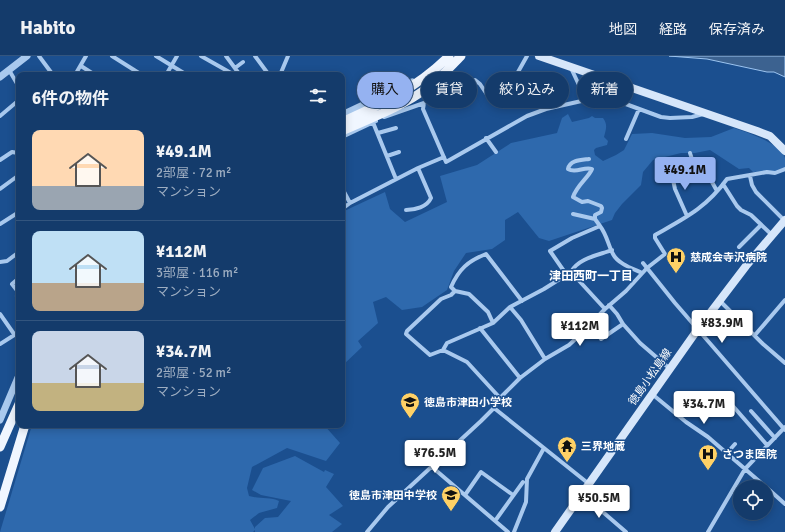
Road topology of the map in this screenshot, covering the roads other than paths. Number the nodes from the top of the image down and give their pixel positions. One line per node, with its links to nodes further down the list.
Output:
1 (27, 56): 21 (street)
2 (39, 56): 22 (street)
3 (86, 56): 18 (street)
4 (112, 56): 25 (street)
5 (156, 56): 17 (street)
6 (177, 56): 17 (street)
7 (201, 56): 28 (street)
8 (226, 56): 19 (street)
9 (255, 56): 31 (street)
10 (288, 56): 32 (street)
11 (445, 56): 34 (street)
12 (449, 56): 49 (main road)
13 (461, 56): 52 (main road)
14 (527, 56): 37 (street)
15 (538, 56): 20 (main road)
16 (243, 62): 19 (street)
17 (172, 65): 26 (street); 27 (street)
18 (80, 66): 23 (street); 24 (street)
19 (235, 68): 29 (street); 30 (street)
20 (571, 68): 35 (street); 46 (main road)
21 (9, 70): 33 (street); 36 (street)
22 (50, 72)
23 (77, 72)
24 (91, 72)
25 (137, 72)
26 (168, 72)
27 (182, 72)
28 (227, 72)
29 (232, 72)
30 (238, 72)
31 (267, 72)
32 (281, 72)
33 (0, 76)
34 (413, 81)
35 (577, 81)
36 (16, 82)
37 (477, 82)
38 (577, 102): 55 (street)
39 (16, 103): 48 (street)
40 (421, 103): 50 (street)
41 (633, 106): 45 (street)
42 (357, 108): 47 (street)
43 (368, 108): 50 (street)
44 (423, 108): 57 (street)
45 (639, 109): 46 (street); 56 (street)
46 (706, 113): 59 (main road)
47 (345, 114)
48 (0, 116)
49 (345, 121)
50 (373, 122): 53 (street); 54 (street)
51 (396, 128): 53 (street)
52 (345, 130)
53 (378, 133): 64 (street)
54 (345, 136)
55 (486, 138): 61 (street); 65 (street)
56 (626, 139)
57 (437, 142): 58 (street); 65 (street)
58 (432, 144)
59 (785, 151)
60 (398, 152): 64 (street)
61 (496, 152)
62 (690, 152): 76 (street)
63 (16, 153): 67 (street)
64 (387, 156): 73 (street)
65 (444, 157): 68 (street)
66 (589, 159): 84 (street)
67 (0, 160)
68 (418, 168): 73 (street); 80 (street)
69 (785, 169): 71 (street)
70 (671, 171): 83 (street)
71 (750, 176): 74 (street); 85 (street)
72 (16, 177): 75 (street)
73 (396, 179): 78 (street)
74 (723, 184): 76 (street); 87 (street)
75 (0, 189)
76 (717, 191): 83 (street)
77 (345, 194): 78 (street)
78 (350, 203): 79 (street)
79 (345, 206)
80 (406, 210)
81 (16, 214): 86 (street)
82 (573, 214): 84 (street)
83 (688, 216): 95 (street)
84 (595, 219): 88 (street)
85 (785, 220): 89 (main road, 徳島小松島線)
86 (0, 224)
87 (761, 225): 89 (street); 90 (street)
88 (600, 226): 91 (street); 98 (street)
89 (772, 235): 104 (main road, 徳島小松島線)
90 (738, 247)
91 (612, 250): 96 (street); 97 (street)
92 (16, 254): 93 (street)
93 (0, 262)
94 (643, 263): 95 (street)
95 (647, 268): 97 (street); 113 (street)
96 (571, 272): 98 (street); 107 (street)
97 (642, 273): 105 (street)
98 (566, 274): 103 (street)
99 (16, 281): 100 (street)
100 (16, 289)
101 (455, 291): 103 (street); 109 (street); 117 (street)
102 (785, 300): 115 (street)
103 (522, 301): 106 (street)
104 (720, 301): 113 (main road, 徳島小松島線); 115 (street)
105 (609, 305): 107 (street); 111 (street)
106 (510, 307): 109 (street); 118 (street)
107 (605, 309): 110 (street)
108 (0, 314): 114 (street)
109 (493, 323): 112 (street)
110 (592, 323): 111 (street); 118 (street)
111 (623, 324): 120 (street)
112 (480, 328): 117 (street); 121 (street)
113 (698, 329): 120 (main road, 徳島小松島線); 131 (street)
114 (14, 334): 116 (street)
115 (755, 335): 119 (street)
116 (0, 344)
117 (443, 350): 124 (street)
118 (545, 359): 121 (street)
119 (785, 363)
120 (669, 368): 123 (main road, 徳島小松島線)
121 (520, 378): 124 (street)
122 (16, 382): 129 (street)
123 (652, 393): 137 (street); 142 (main road, 徳島小松島線)
124 (500, 398): 126 (street)
125 (732, 405): 134 (street)
126 (494, 408): 136 (street); 138 (street)
127 (16, 411): 135 (main road)
128 (751, 411): 132 (street)
129 (0, 420)
130 (24, 428): 143 (main road)
131 (785, 428): 132 (street)
132 (775, 438): 134 (street)
133 (735, 444): 137 (street)
134 (767, 445): 139 (street)
135 (0, 447)
136 (544, 448): 142 (street); 155 (street)
137 (727, 453): 139 (street)
138 (432, 467): 146 (street); 153 (street)
139 (746, 469): 140 (street); 157 (street)
140 (758, 480)
141 (522, 482): 147 (street)
142 (589, 484): 145 (main road, 徳島小松島線)
143 (6, 488): 148 (main road); 150 (main road)
144 (773, 493): 149 (street)
145 (582, 494): 152 (main road, 徳島小松島線); 156 (street)
146 (465, 495): 147 (street); 151 (street)
147 (513, 495): 151 (street)
148 (0, 497)
149 (785, 504)
150 (0, 507)
151 (495, 520): 154 (street)
152 (556, 531)
153 (367, 532)
154 (508, 532)
155 (514, 532)
156 (626, 532)
157 (708, 532)

